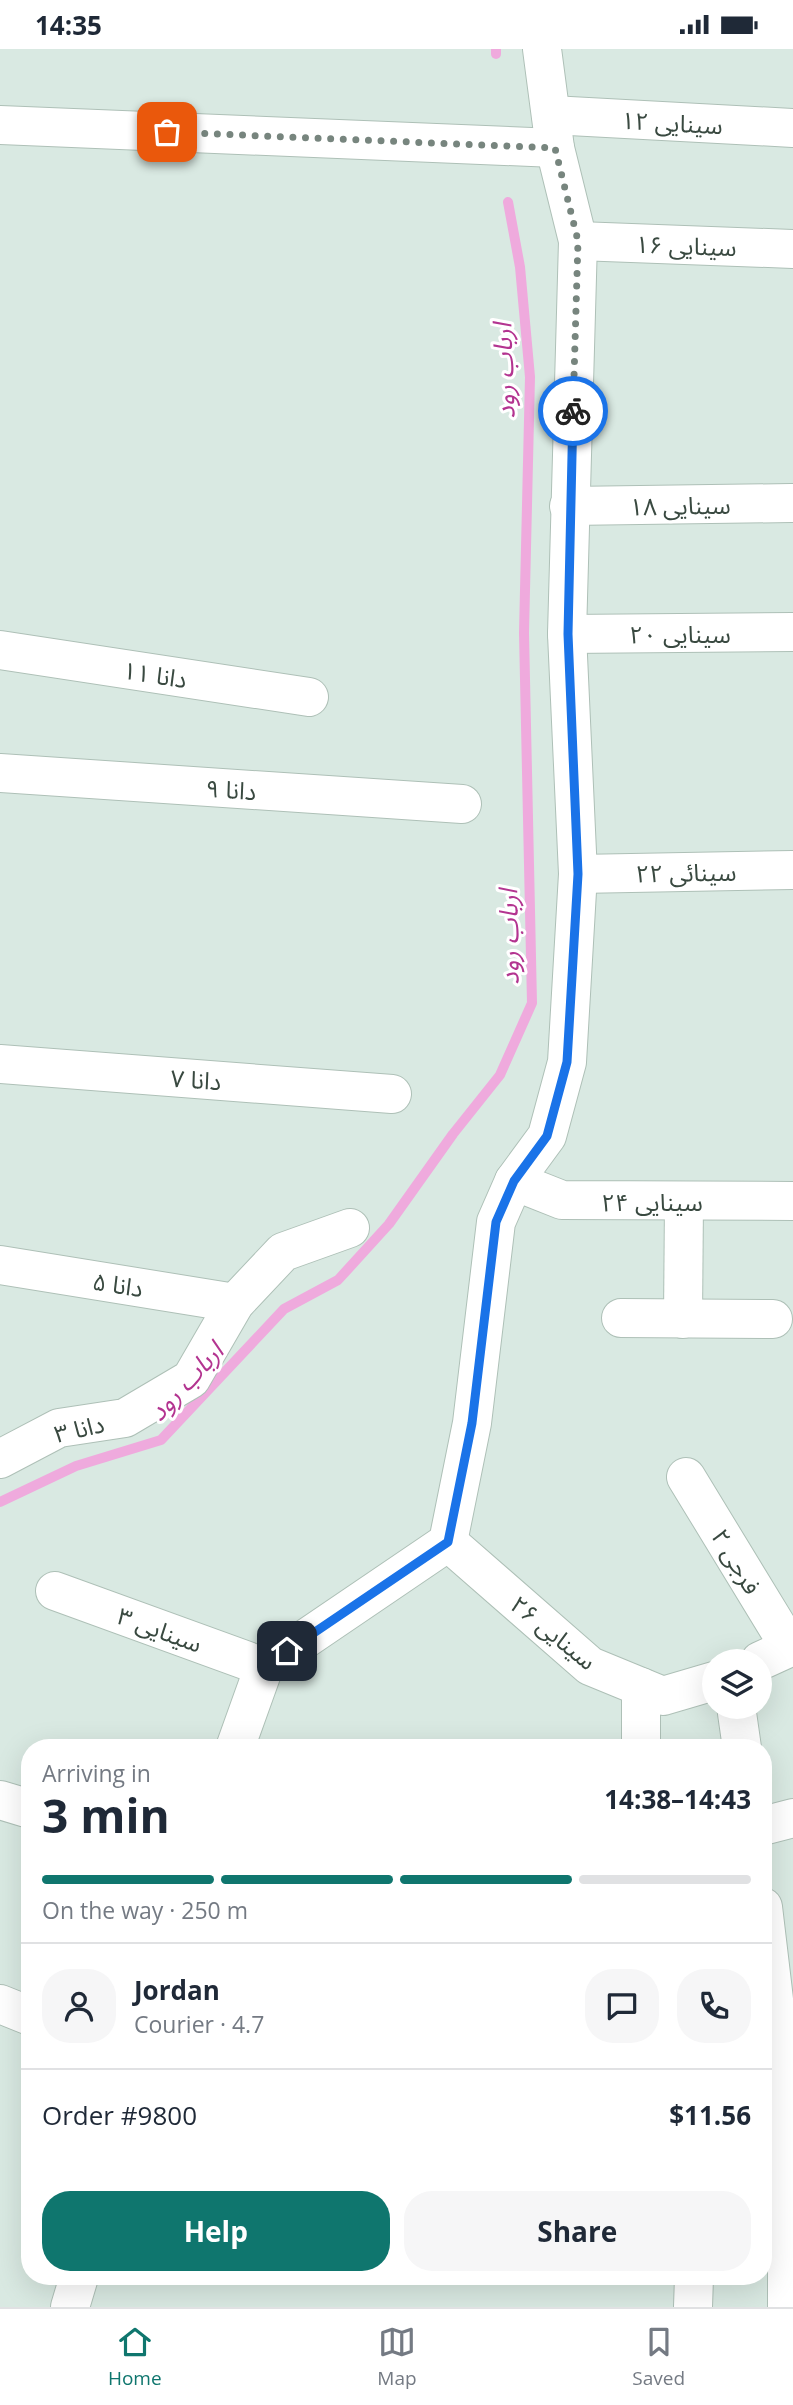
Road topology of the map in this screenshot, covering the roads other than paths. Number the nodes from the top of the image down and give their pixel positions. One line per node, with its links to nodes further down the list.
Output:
1 (542, 49): 4 (street)
2 (0, 125): 4 (street, سینایی ۱۲)
3 (793, 128): 4 (street, سینایی ۱۲)
4 (553, 132): 5 (street)
5 (578, 241): 6 (street, سینایی ۱۶); 8 (street)
6 (793, 249)
7 (791, 503): 8 (street, سینایی ۱۸)
8 (569, 506): 10 (street)
9 (793, 632): 10 (street, سینایی ۲۰)
10 (568, 634): 16 (street)
11 (0, 650): 12 (street, دانا ۱۱)
12 (309, 698)
13 (0, 773): 14 (street, دانا ۹)
14 (462, 804)
15 (793, 870): 16 (street, سینائی ۲۲)
16 (578, 874): 19 (street)
17 (0, 1064): 18 (street, دانا ۷)
18 (392, 1094)
19 (514, 1181): 20 (street, سینایی ۲۴); 30 (street)
20 (684, 1201): 21 (street, سینایی ۲۴); 27 (street)
21 (793, 1201)
22 (350, 1228): 24 (street, دانا ۳)
23 (0, 1265): 24 (street, دانا ۵)
24 (235, 1303): 28 (street, دانا ۳)
25 (621, 1318): 27 (street)
26 (773, 1318): 27 (street)
27 (683, 1319)
28 (0, 1459)
29 (686, 1477): 32 (street, فرجی ۲)
30 (448, 1542): 33 (street); 35 (street, سینایی ۲۶)
31 (55, 1591): 33 (street, سینایی ۳)
32 (780, 1651)
33 (264, 1667): 37 (street)
34 (702, 1685): 35 (street, سینایی ۲۶)
35 (641, 1687): 38 (street)
36 (738, 1719): 39 (street)
37 (238, 1739)
38 (640, 1739)
39 (741, 1739)
40 (0, 1800): 41 (street)
41 (21, 1806)
42 (793, 1818): 43 (street)
43 (772, 1824)
44 (772, 1954): 45 (street)
45 (776, 1975): 52 (street)
46 (0, 2004): 47 (street)
47 (21, 2012)
48 (77, 2285): 50 (street)
49 (694, 2285): 51 (street)
50 (70, 2307)
51 (693, 2307)
52 (787, 2307)

